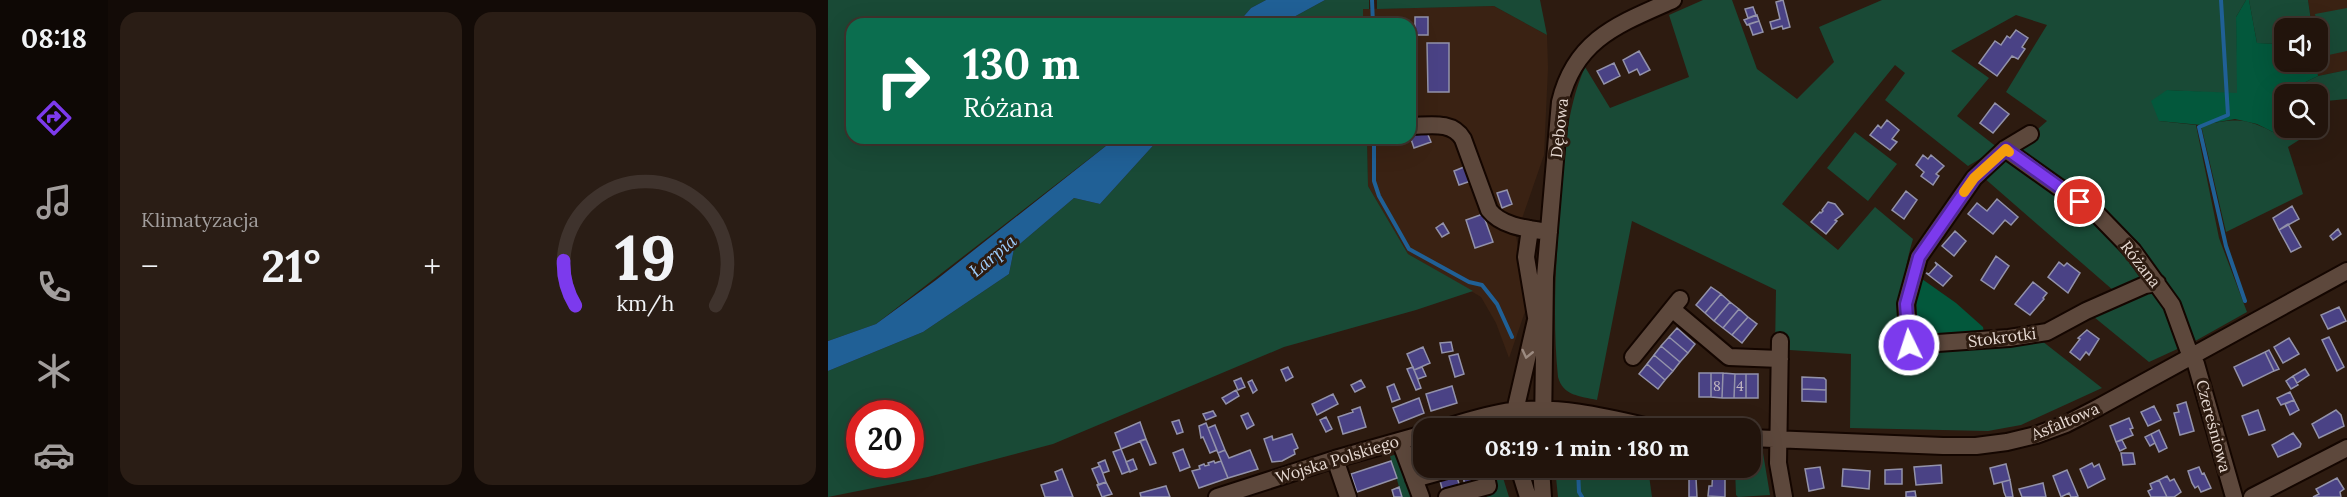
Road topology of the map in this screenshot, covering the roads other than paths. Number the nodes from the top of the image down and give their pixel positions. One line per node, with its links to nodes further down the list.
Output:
1 (1672, 0): 6 (street, Dębowa)
2 (1416, 126): 5 (street)
3 (2031, 134): 4 (street)
4 (2006, 149): 9 (street, Różana); 9 (street, Stokrotki)
5 (1530, 230): 6 (street); 10 (street)
6 (1549, 232): 8 (street, Dębowa)
7 (2347, 271): 12 (street, Asfaltowa)
8 (1545, 276): 10 (street, Dębowa); 15 (street, Dębowa)
9 (2157, 283): 12 (street, Różana)
10 (1536, 318): 16 (street, Dębowa, one-way to 16)
11 (1780, 341): 14 (street)
12 (2192, 356): 25 (street, Asfaltowa); 42 (street, Czereśniowa)
13 (1633, 357): 14 (street)
14 (1780, 359): 25 (street)
15 (1544, 409): 16 (street); 17 (street); 20 (street, Dębowa)
16 (1515, 411): 18 (street); 19 (street, Dębowa)
17 (1594, 415): 21 (street); 22 (street)
18 (1477, 418)
19 (1515, 418)
20 (1544, 418)
21 (1574, 418)
22 (1608, 418)
23 (1413, 437): 26 (street, Wojska Polskiego)
24 (1761, 438): 25 (street, Asfaltowa)
25 (1778, 439): 41 (street)
26 (1400, 441): 28 (street, Wojska Polskiego); 29 (street)
27 (2347, 448): 43 (street)
28 (1335, 459): 34 (street, Wojska Polskiego); 36 (street)
29 (1413, 475)
30 (1414, 478): 37 (street)
31 (1486, 478): 38 (street)
32 (1522, 478): 39 (street)
33 (1542, 478): 40 (street)
34 (1240, 494): 35 (street, Wojska Polskiego)
35 (1217, 497)
36 (1348, 497)
37 (1421, 497)
38 (1447, 497)
39 (1528, 497)
40 (1543, 497)
41 (1784, 497)
42 (2234, 497)
43 (2252, 497)

